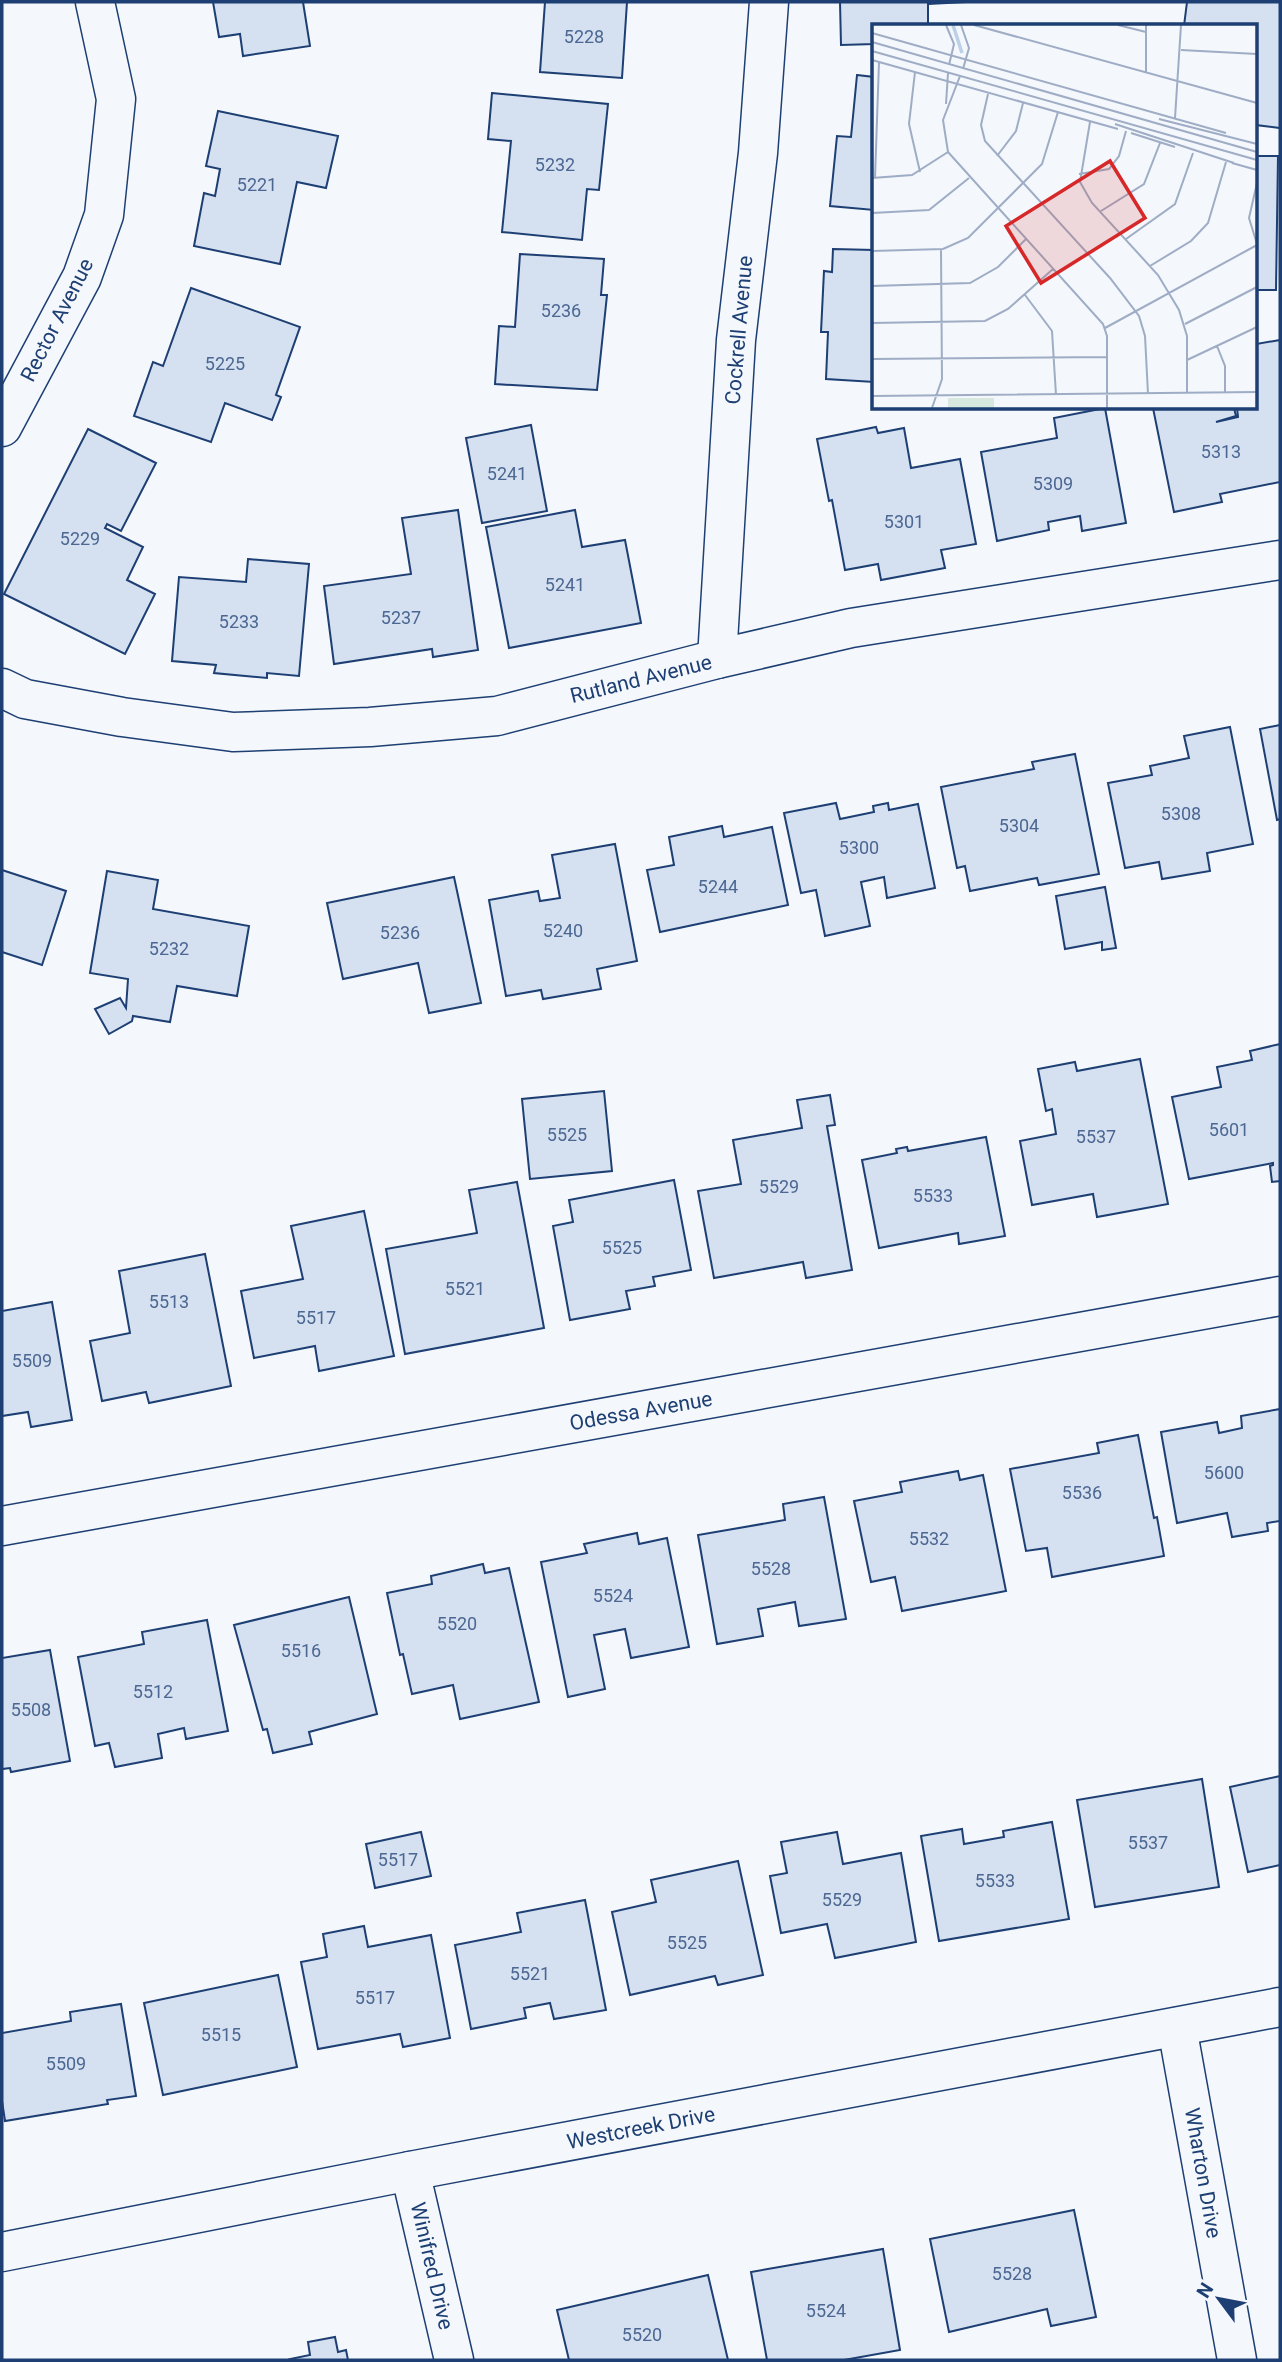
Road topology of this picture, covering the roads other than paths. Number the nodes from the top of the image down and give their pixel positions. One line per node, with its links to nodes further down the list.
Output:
1 (95, 2): 3 (street, Rector Avenue)
2 (769, 2): 5 (street, Cockrell Avenue)
3 (2, 427)
4 (1280, 560): 5 (street, Rutland Avenue)
5 (717, 659): 6 (street, Rutland Avenue)
6 (2, 688)
7 (1280, 1296): 8 (street, Odessa Avenue)
8 (2, 1526)
9 (1280, 2007): 10 (street, Westcreek Drive)
10 (1177, 2027): 11 (street, Westcreek Drive); 14 (street, Wharton Drive)
11 (410, 2171): 12 (street, Westcreek Drive); 13 (street, Winifred Drive)
12 (2, 2252)
13 (454, 2360)
14 (1237, 2360)

